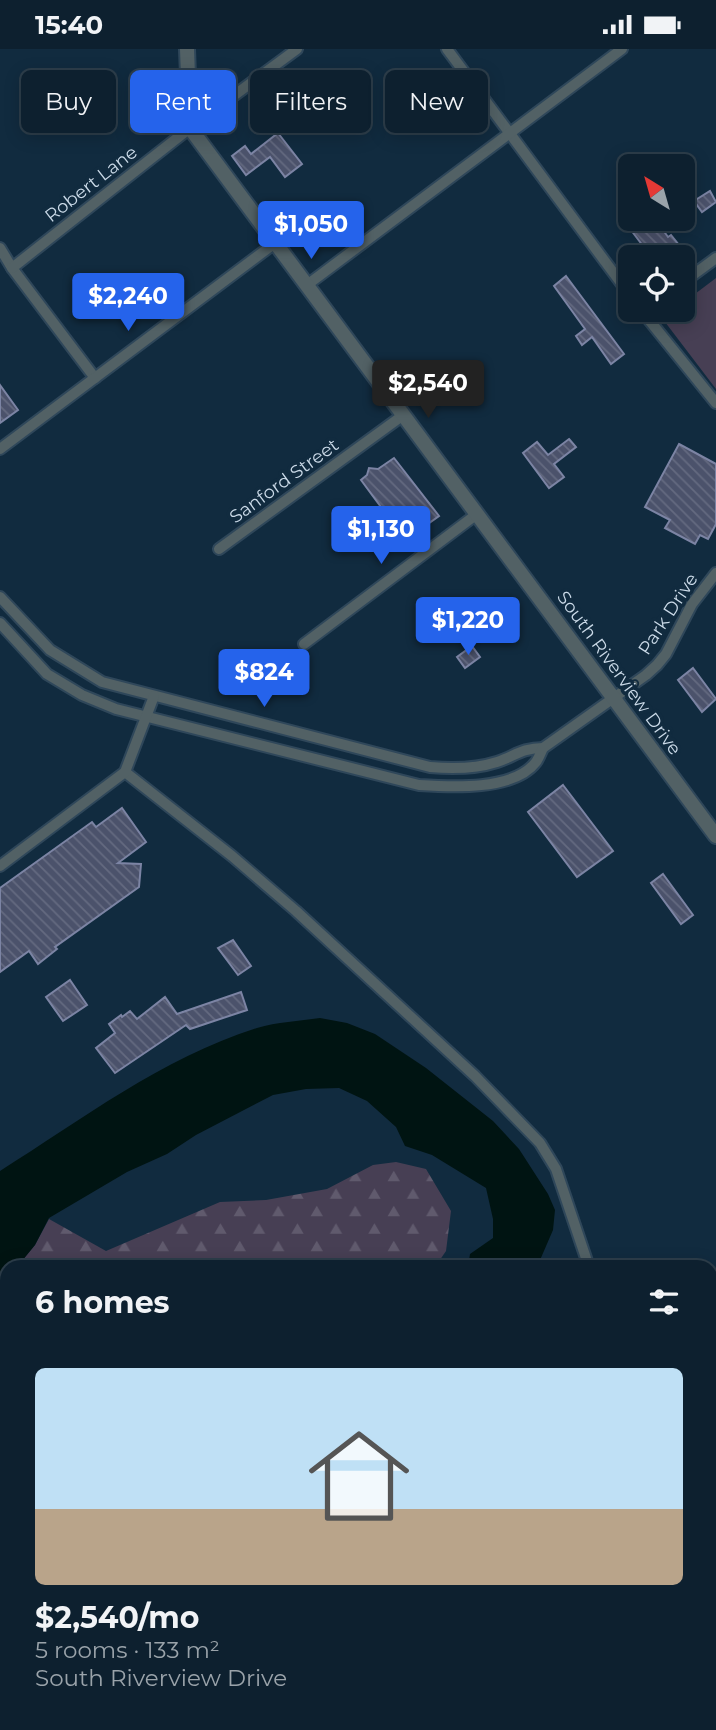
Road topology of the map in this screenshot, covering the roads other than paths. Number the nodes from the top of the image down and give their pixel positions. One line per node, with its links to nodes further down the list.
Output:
1 (187, 49): 5 (street)
2 (296, 49): 6 (street, Robert Lane)
3 (447, 49): 9 (street)
4 (622, 49): 9 (street)
5 (188, 70)
6 (236, 94)
7 (184, 133): 13 (street, Robert Lane)
8 (194, 133): 10 (street, South Riverview Drive)
9 (509, 133): 15 (street); 16 (street)
10 (275, 243): 16 (street, South Riverview Drive); 18 (street)
11 (0, 248): 13 (street)
12 (716, 258): 14 (street)
13 (12, 268): 18 (street)
14 (695, 273)
15 (618, 279)
16 (307, 285): 20 (street, South Riverview Drive)
17 (652, 322): 19 (street)
18 (95, 379): 21 (street)
19 (716, 403)
20 (402, 416): 22 (street, South Riverview Drive); 23 (street, Sanford Street)
21 (0, 449)
22 (477, 514): 27 (street); 29 (street, South Riverview Drive)
23 (219, 549)
24 (716, 573): 29 (street, Park Drive)
25 (0, 597): 28 (street)
26 (0, 623): 30 (street)
27 (304, 644)
28 (154, 696): 30 (street); 31 (street)
29 (613, 697): 31 (street, Park Drive); 33 (street, South Riverview Drive)
30 (146, 716): 31 (street); 32 (street)
31 (544, 748)
32 (125, 772): 34 (street); 35 (street)
33 (716, 836)
34 (0, 866)
35 (587, 1260)

